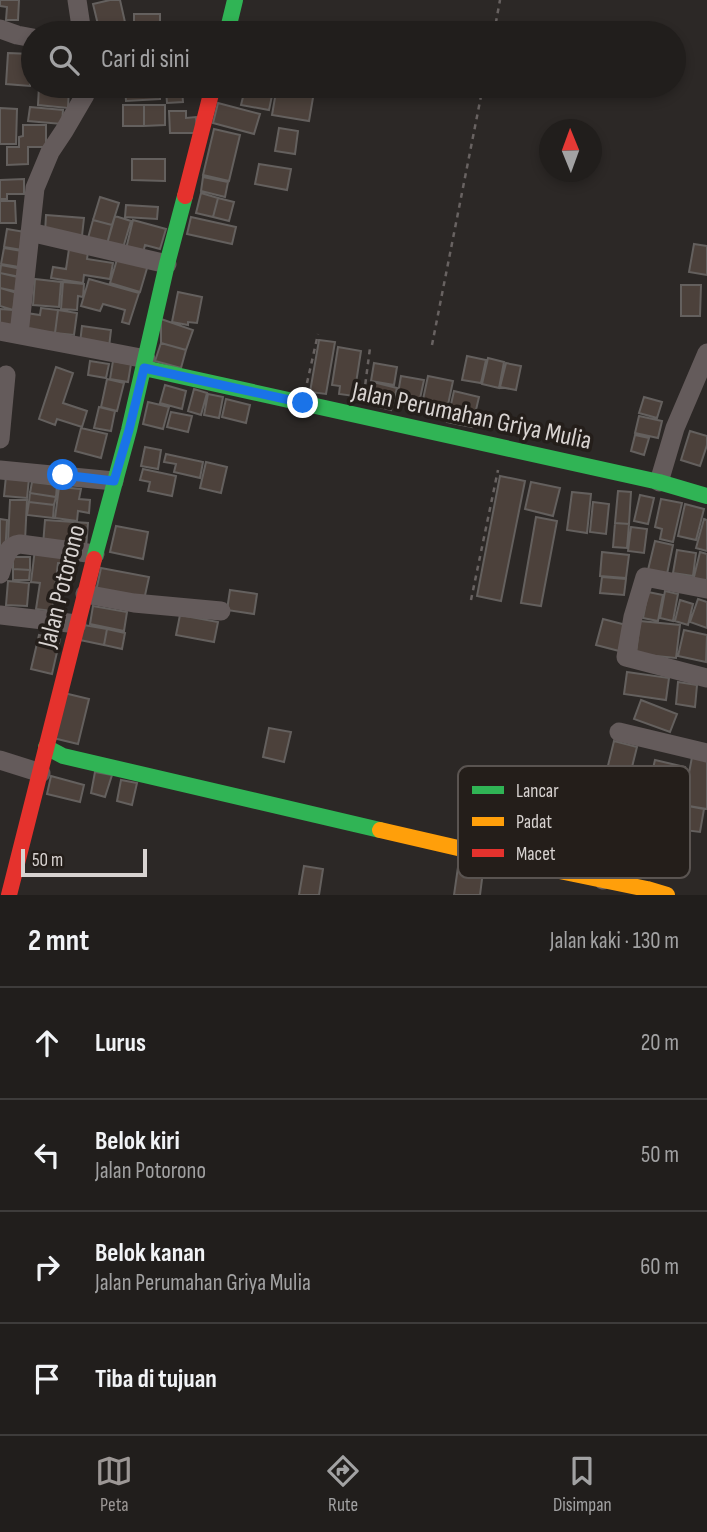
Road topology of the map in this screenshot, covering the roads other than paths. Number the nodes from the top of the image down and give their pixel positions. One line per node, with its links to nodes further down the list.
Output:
1 (77, 0): 3 (street)
2 (235, 0): 4 (street)
3 (80, 21)
4 (230, 21)
5 (0, 29): 6 (street)
6 (21, 36)
7 (83, 98): 9 (street)
8 (210, 98): 10 (street, Jalan Potorono)
9 (30, 232): 10 (street); 11 (street)
10 (167, 264): 13 (street, Jalan Potorono)
11 (9, 332): 13 (street)
12 (707, 354): 18 (street)
13 (145, 364): 17 (street, Jalan Potorono); 18 (street, Jalan Perumahan Griya Mulia)
14 (6, 375): 15 (street)
15 (0, 439)
16 (0, 470): 17 (street)
17 (114, 481): 20 (street, Jalan Potorono)
18 (659, 482): 19 (street, Jalan Perumahan Griya Mulia)
19 (707, 496)
20 (95, 554): 21 (street); 23 (street, Jalan Potorono)
21 (0, 574)
22 (707, 589): 27 (street)
23 (85, 594): 24 (street); 26 (street, Jalan Potorono)
24 (221, 611)
25 (0, 615): 26 (street)
26 (77, 624): 29 (street, Jalan Potorono)
27 (707, 678)
28 (619, 732): 30 (street)
29 (46, 747): 32 (street, Jalan Potorono); 33 (street)
30 (707, 753)
31 (0, 760): 32 (street)
32 (41, 773): 36 (street, Jalan Potorono)
33 (458, 848)
34 (594, 878): 35 (street)
35 (603, 880): 37 (street)
36 (9, 895)
37 (667, 895)

